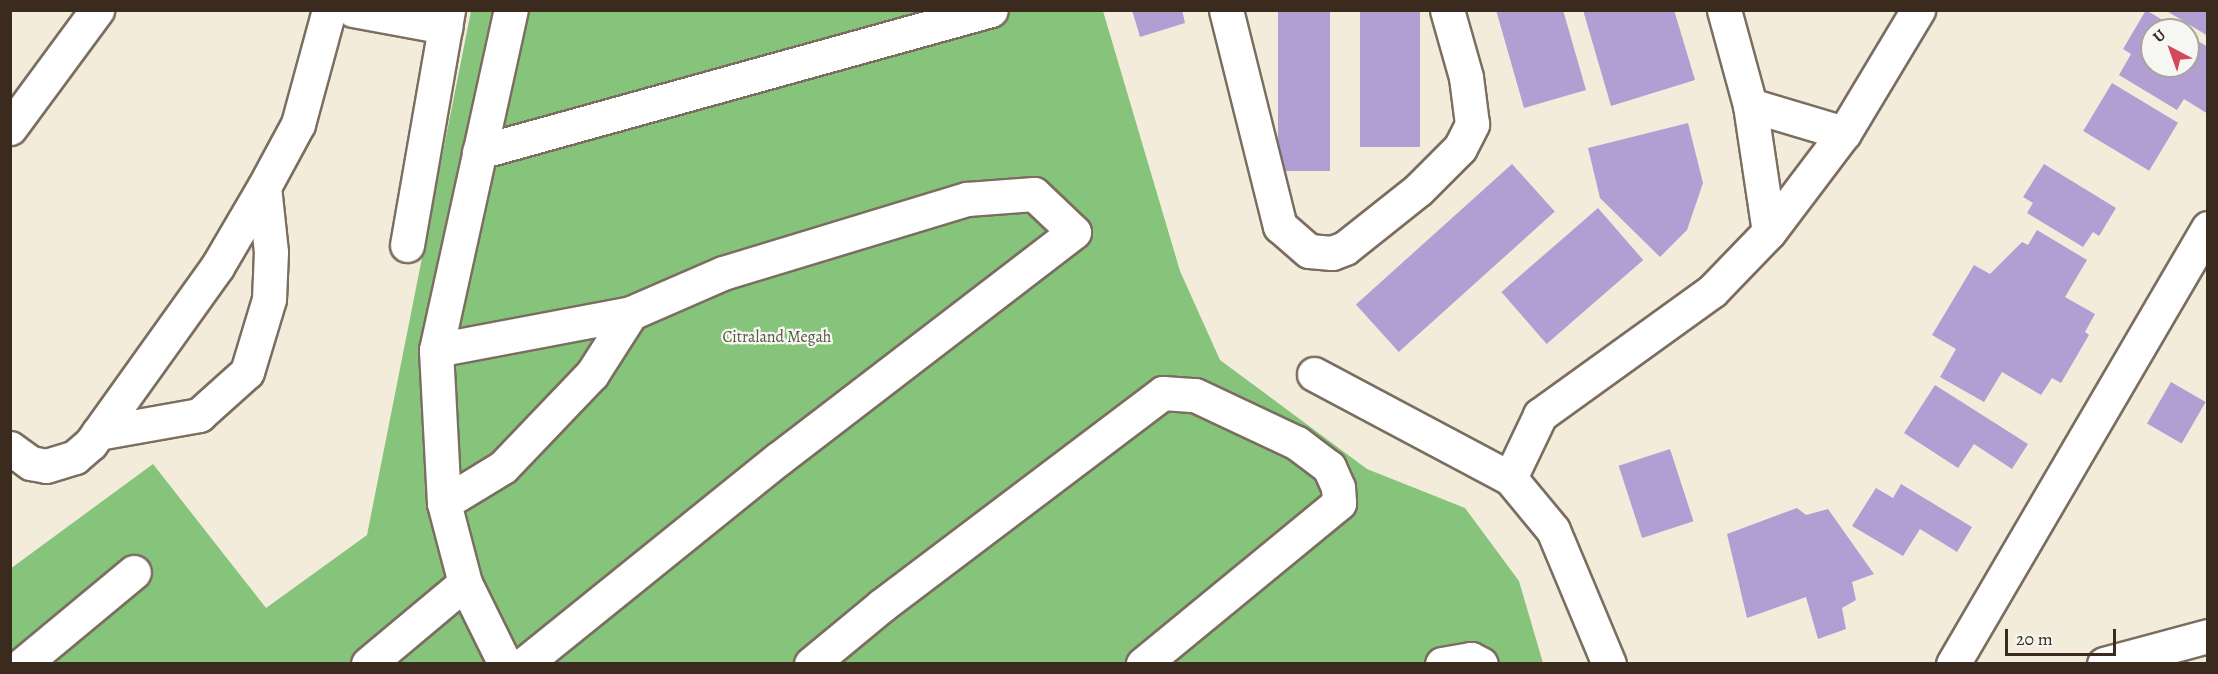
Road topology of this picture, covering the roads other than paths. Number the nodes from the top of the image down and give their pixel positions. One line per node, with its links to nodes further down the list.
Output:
1 (97, 10): 12 (street)
2 (329, 10): 15 (street)
3 (353, 10): 10 (street)
4 (511, 10): 14 (street)
5 (992, 10): 14 (street)
6 (1226, 10): 7 (street)
7 (1447, 10)
8 (1724, 10): 11 (street)
9 (1918, 10): 13 (street)
10 (447, 19): 18 (street)
11 (1750, 105): 13 (street); 17 (street)
12 (10, 128)
13 (1844, 132): 17 (street)
14 (479, 152): 20 (street)
15 (264, 187): 22 (street); 22 (street)
16 (2208, 228): 38 (street)
17 (1769, 232): 24 (street)
18 (407, 245)
19 (631, 313): 20 (street); 25 (street); 32 (street)
20 (436, 350): 25 (street)
21 (1314, 374): 24 (street)
22 (98, 433): 23 (street)
23 (10, 448)
24 (1510, 478): 37 (street)
25 (444, 503): 27 (street)
26 (134, 572): 29 (street)
27 (465, 583): 30 (street); 31 (street)
28 (2208, 636): 39 (street)
29 (40, 658)
30 (368, 663)
31 (505, 663)
32 (524, 663)
33 (811, 663): 34 (street)
34 (1143, 663)
35 (1442, 663): 36 (street)
36 (1481, 663)
37 (1608, 663)
38 (1953, 663)
39 (2103, 663)

